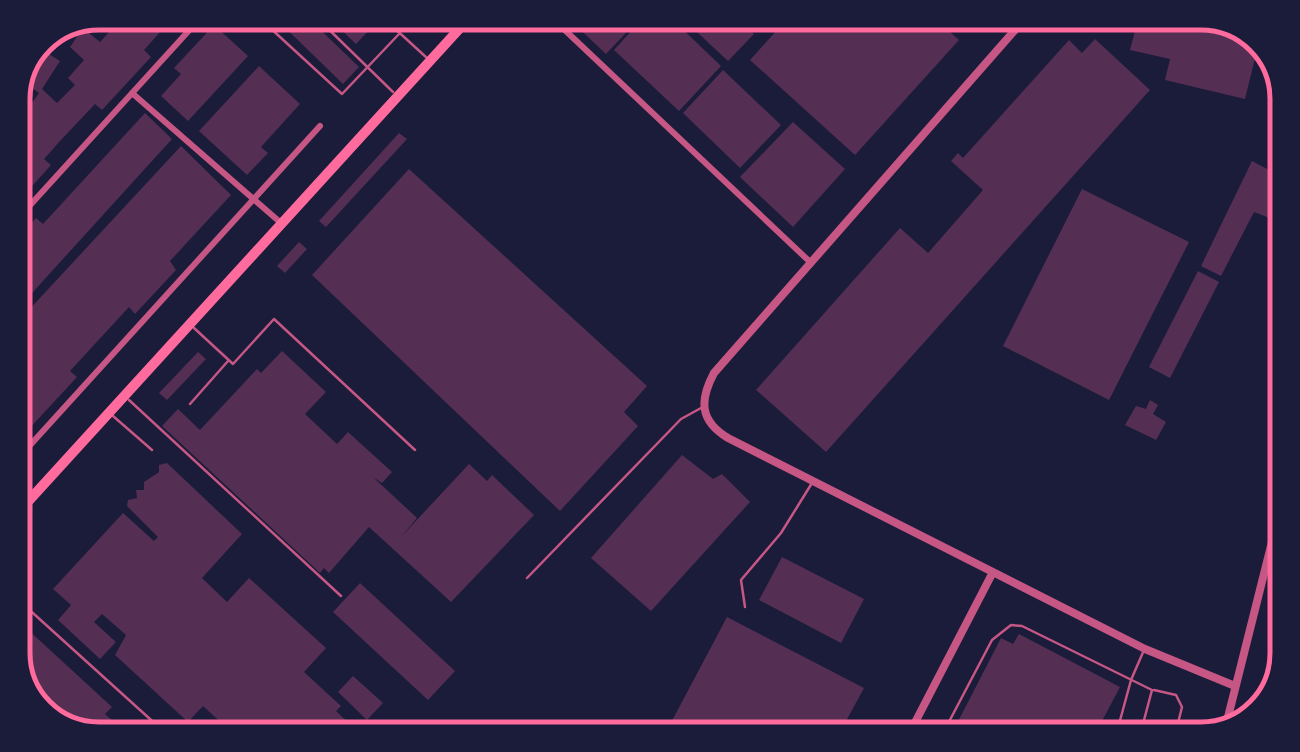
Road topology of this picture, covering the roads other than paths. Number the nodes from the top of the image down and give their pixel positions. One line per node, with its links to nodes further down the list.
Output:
1 (1015, 30): 17 (street)
2 (189, 31): 11 (street)
3 (273, 31): 10 (lane)
4 (330, 31): 10 (lane)
5 (396, 31): 8 (lane)
6 (458, 31): 9 (main road)
7 (566, 31): 17 (street)
8 (399, 34): 9 (lane); 10 (lane)
9 (430, 61): 12 (main road)
10 (367, 68): 12 (lane)
11 (132, 93): 14 (street); 15 (street)
12 (398, 97): 16 (main road)
13 (320, 126): 14 (street)
14 (254, 198): 16 (street); 24 (street)
15 (30, 205)
16 (282, 223): 18 (main road)
17 (809, 261): 22 (street)
18 (190, 324): 19 (lane); 20 (main road)
19 (229, 360): 21 (lane); 26 (lane)
20 (124, 396): 23 (main road); 32 (lane)
21 (190, 404)
22 (702, 408): 27 (street); 31 (lane)
23 (108, 412): 25 (lane); 28 (main road)
24 (30, 445)
25 (152, 450)
26 (414, 450)
27 (813, 481): 30 (street); 33 (lane)
28 (30, 494)
29 (1270, 550): 37 (street)
30 (993, 572): 35 (street); 41 (street)
31 (528, 578)
32 (341, 596)
33 (745, 607)
34 (30, 610): 40 (lane)
35 (1144, 649): 36 (lane); 37 (street)
36 (1130, 680): 38 (lane); 42 (lane); 43 (lane)
37 (1236, 686): 39 (street)
38 (1152, 690): 44 (lane); 45 (lane)
39 (1228, 716)
40 (153, 722)
41 (915, 722)
42 (949, 722)
43 (1120, 722)
44 (1144, 722)
45 (1178, 722)

